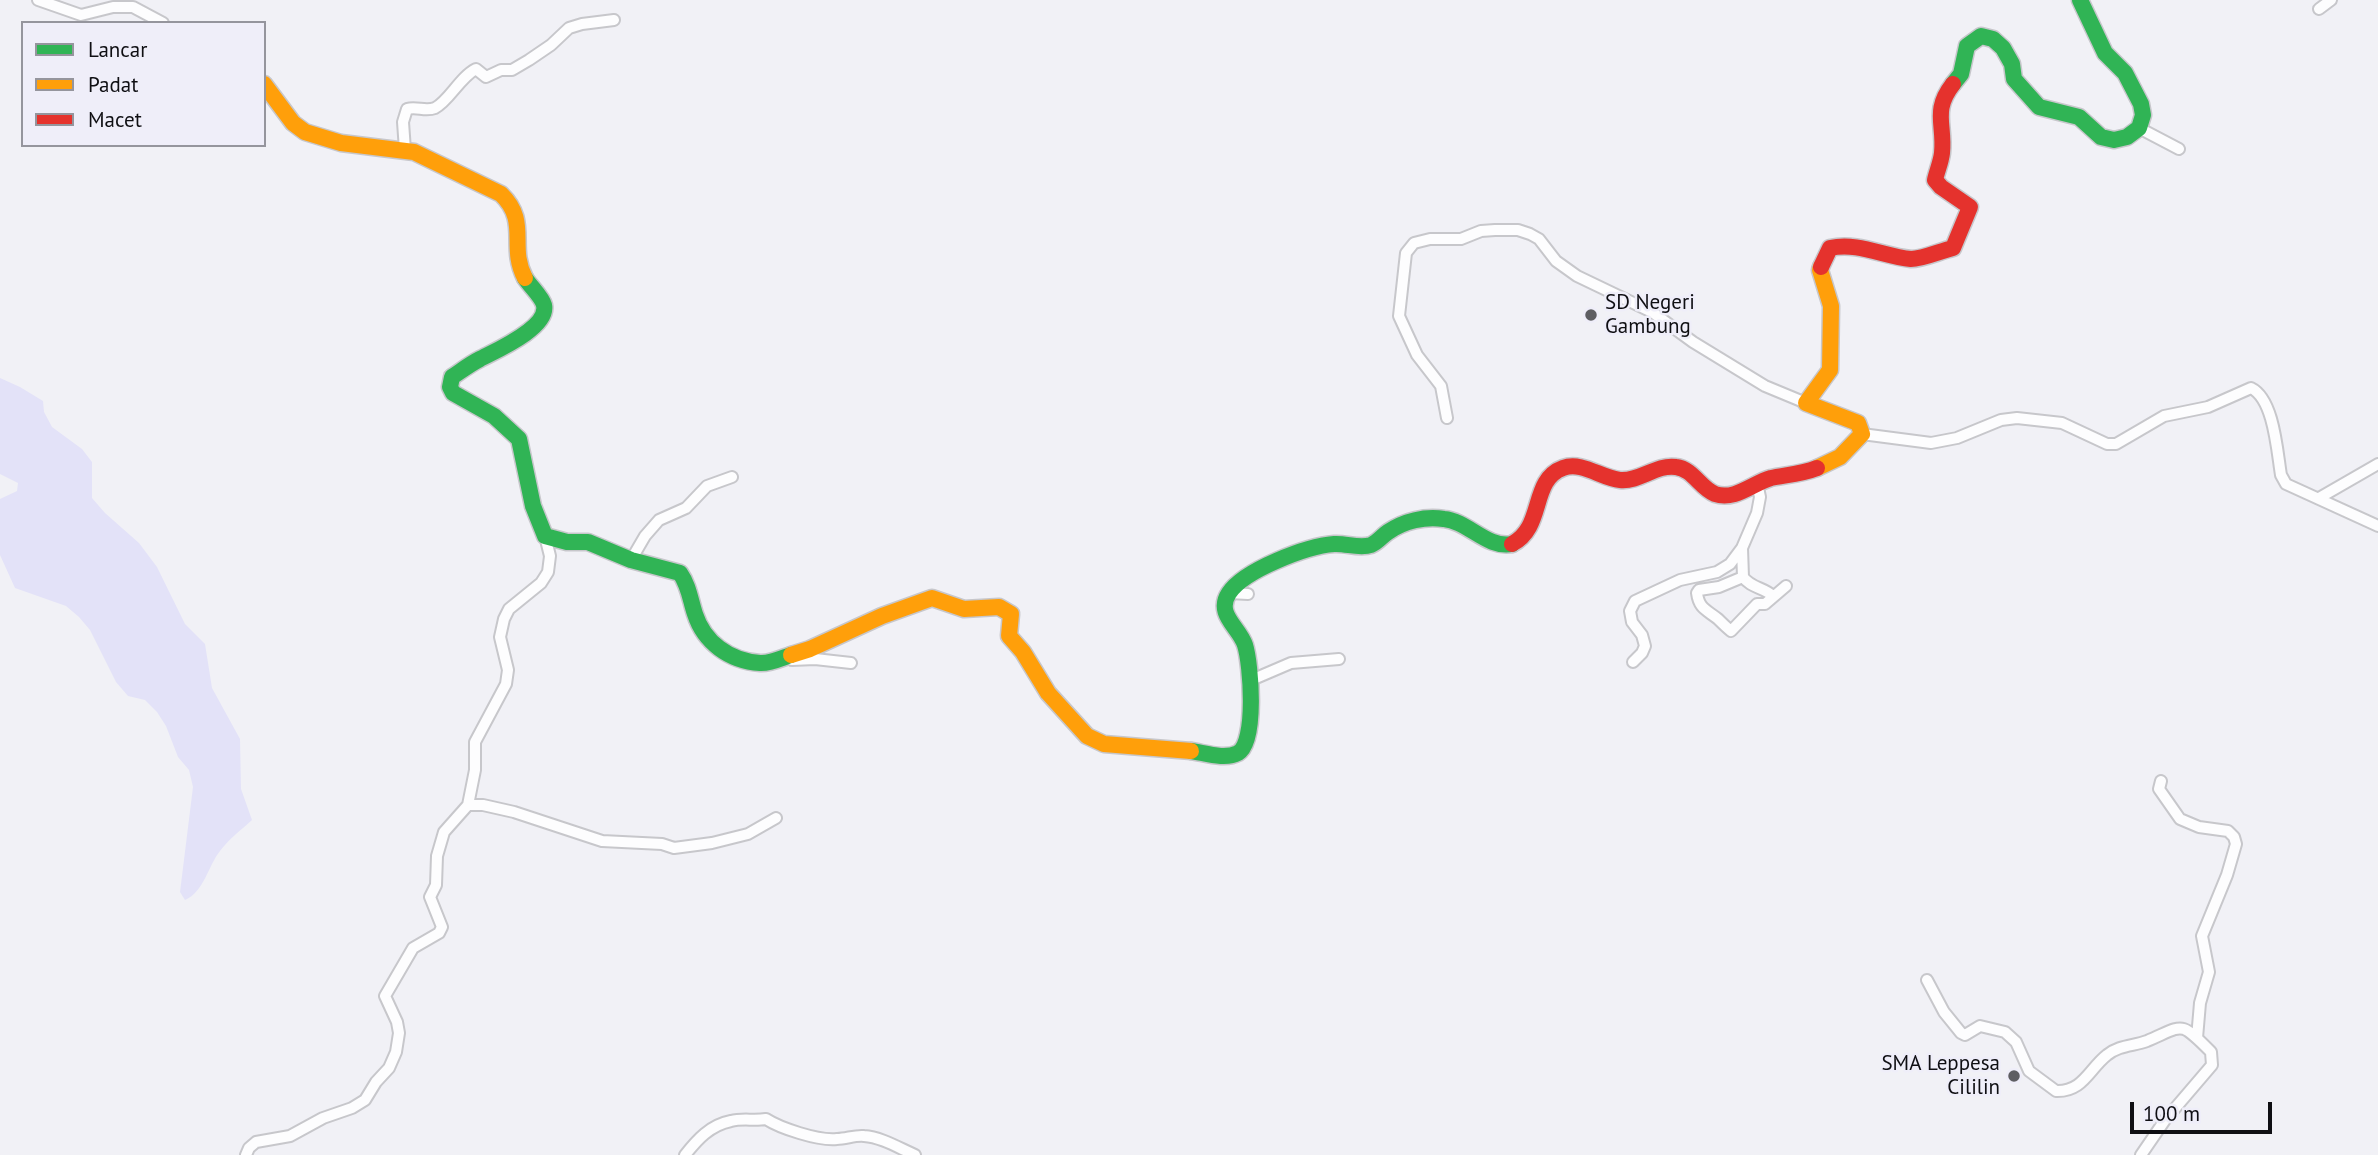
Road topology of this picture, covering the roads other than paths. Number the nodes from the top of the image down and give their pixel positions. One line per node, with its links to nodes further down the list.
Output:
1 (38, 0): 6 (street)
2 (2080, 0): 8 (street)
3 (2331, 0): 4 (street)
4 (2319, 9)
5 (614, 20): 9 (street)
6 (159, 21)
7 (266, 86): 9 (street)
8 (2139, 128): 10 (street); 11 (street)
9 (405, 149): 19 (street)
10 (2179, 149)
11 (1807, 400): 12 (street); 13 (street)
12 (1447, 418)
13 (1862, 434): 16 (street); 17 (street)
14 (2378, 464): 17 (street)
15 (732, 477): 21 (street)
16 (1757, 483): 20 (street); 24 (street)
17 (2319, 498): 18 (street)
18 (2378, 526)
19 (545, 536): 21 (street); 33 (street)
20 (1742, 548): 22 (street); 28 (street)
21 (631, 560): 30 (street)
22 (1743, 577): 26 (street); 26 (street)
23 (1786, 586): 26 (street)
24 (1229, 593): 25 (street); 31 (street)
25 (1248, 594)
26 (1773, 596)
27 (1339, 659): 31 (street)
28 (1633, 662)
29 (851, 663): 30 (street)
30 (762, 664): 31 (street)
31 (1249, 681)
32 (2161, 780): 36 (street)
33 (468, 805): 34 (street); 37 (street)
34 (776, 818)
35 (1927, 980): 36 (street)
36 (2197, 1038): 40 (street)
37 (246, 1155)
38 (685, 1155): 39 (street)
39 (915, 1155)
40 (2141, 1155)

